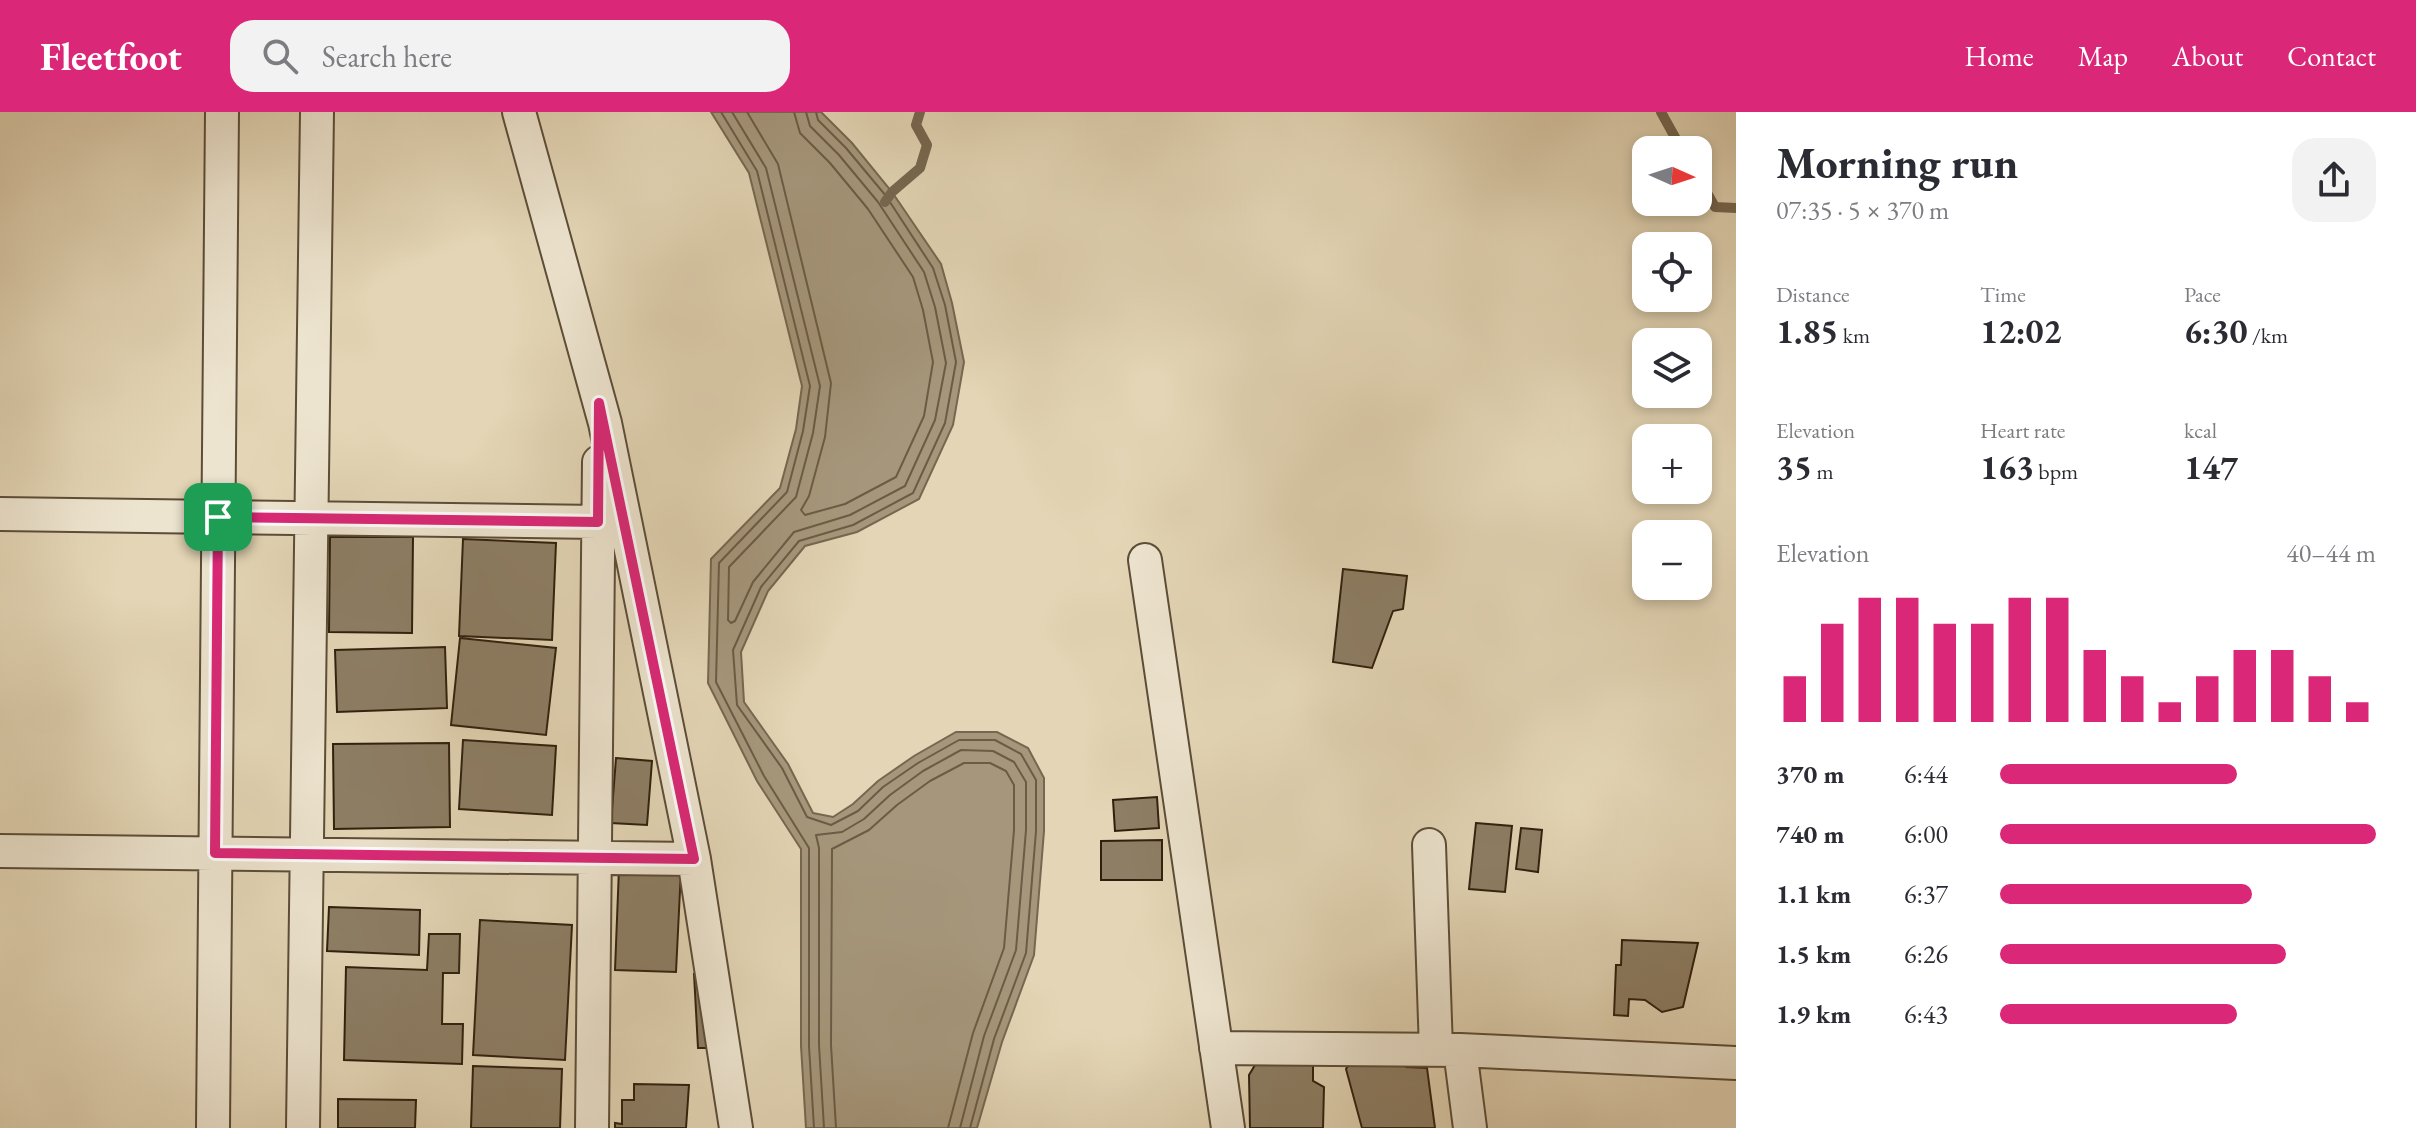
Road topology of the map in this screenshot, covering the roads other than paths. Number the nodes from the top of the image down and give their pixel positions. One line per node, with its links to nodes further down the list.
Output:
1 (222, 112): 6 (street)
2 (317, 112): 7 (street)
3 (519, 112): 4 (street)
4 (599, 403): 8 (street); 15 (street)
5 (0, 514): 6 (street)
6 (218, 517): 7 (street); 12 (street)
7 (312, 518): 8 (street); 13 (street)
8 (598, 522): 14 (street)
9 (1145, 560): 16 (street)
10 (1429, 845): 17 (street)
11 (0, 851): 12 (street)
12 (215, 853): 13 (street); 19 (street)
13 (307, 854): 14 (street); 20 (street)
14 (596, 858): 15 (street); 21 (street)
15 (694, 859): 22 (street)
16 (1216, 1048): 17 (street); 23 (street)
17 (1448, 1050): 18 (street); 24 (street)
18 (1736, 1063)
19 (213, 1128)
20 (303, 1128)
21 (592, 1128)
22 (736, 1128)
23 (1228, 1128)
24 (1470, 1128)

